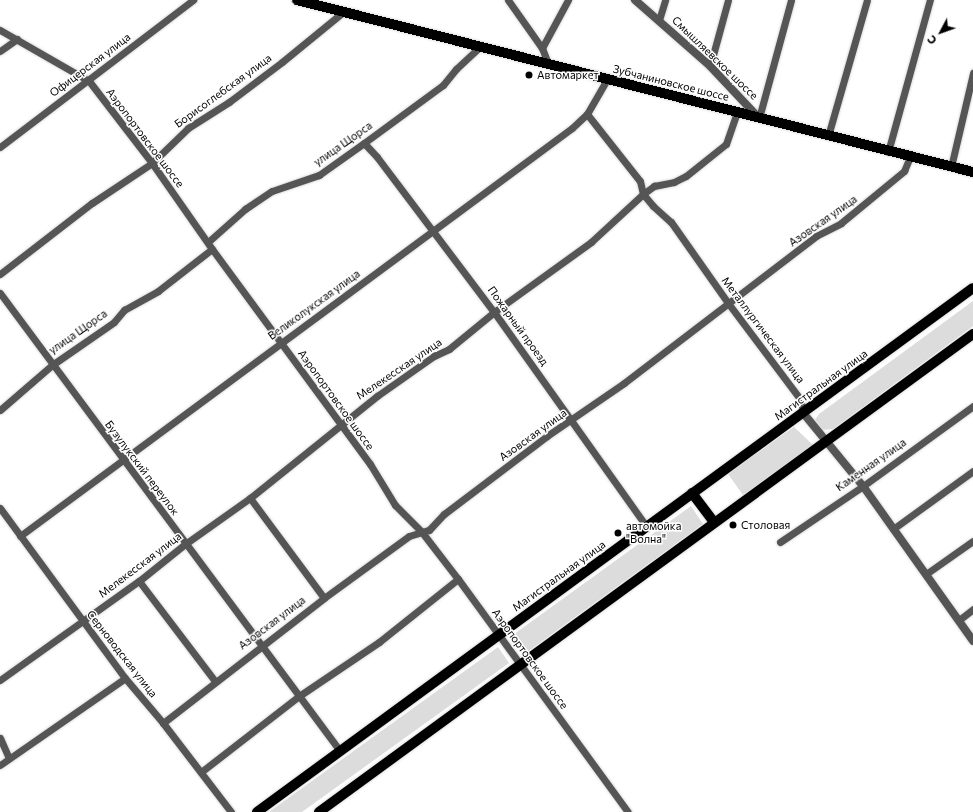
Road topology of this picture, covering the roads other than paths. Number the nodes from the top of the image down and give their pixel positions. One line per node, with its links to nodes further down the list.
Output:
1 (193, 0): 22 (street, Офицерская улица)
2 (297, 0): 11 (main road, Зубчаниновское шоссе)
3 (508, 0): 16 (street)
4 (568, 0): 16 (street)
5 (635, 0): 12 (street, Смышляевское шоссе)
6 (665, 0): 12 (street)
7 (728, 0): 19 (street)
8 (791, 0): 25 (street)
9 (866, 0): 26 (street)
10 (930, 0): 29 (street)
11 (343, 12): 15 (main road, Зубчаниновское шоссе); 31 (street, Борисоглебская улица)
12 (659, 20): 19 (street, Смышляевское шоссе)
13 (0, 30): 14 (street, Аэропортовское шоссе)
14 (17, 39): 17 (street); 22 (street, Аэропортовское шоссе)
15 (480, 47): 18 (main road, Зубчаниновское шоссе); 27 (street, улица Щорса)
16 (542, 48): 18 (street)
17 (0, 51)
18 (548, 64): 21 (main road, Зубчаниновское шоссе)
19 (710, 66): 25 (street, Смышляевское шоссе)
20 (973, 73): 32 (street)
21 (607, 80): 23 (main road, Зубчаниновское шоссе); 24 (street, Великолукская улица)
22 (89, 81): 28 (street, Офицерская улица); 31 (street, Аэропортовское шоссе)
23 (737, 112): 25 (main road, Зубчаниновское шоссе); 34 (street, Мелекесская улица)
24 (587, 114): 34 (street, Металлургическая улица); 35 (street, Великолукская улица)
25 (759, 118): 26 (main road, Зубчаниновское шоссе)
26 (828, 136): 29 (main road, Зубчаниновское шоссе)
27 (364, 143): 35 (street, Пожарный проезд); 36 (street, улица Щорса)
28 (0, 147)
29 (888, 152): 30 (main road, Зубчаниновское шоссе)
30 (910, 157): 32 (main road, Зубчаниновское шоссе); 41 (street, Азовская улица)
31 (152, 163): 36 (street, Аэропортовское шоссе); 38 (street, Борисоглебская улица)
32 (951, 166): 33 (main road, Зубчаниновское шоссе)
33 (972, 172)
34 (643, 194): 41 (street, Металлургическая улица); 42 (street, Мелекесская улица)
35 (432, 230): 42 (street, Пожарный проезд); 44 (street, Великолукская улица)
36 (208, 242): 37 (street, Аэропортовское шоссе)
37 (212, 249): 44 (street, Аэропортовское шоссе); 45 (street, улица Щорса)
38 (0, 274)
39 (973, 288): 48 (main road, Магистральная улица)
40 (0, 292): 45 (street, Бузулукский переулок)
41 (728, 304): 48 (street, Металлургическая улица); 49 (street, Азовская улица)
42 (494, 312): 49 (street, Пожарный проезд); 50 (street, Мелекесская улица)
43 (973, 334): 51 (main road)
44 (281, 343): 50 (street, Аэропортовское шоссе); 52 (street, Великолукская улица)
45 (52, 364): 47 (street, улица Щорса); 52 (street, Бузулукский переулок)
46 (973, 406): 54 (street, Каменная улица)
47 (0, 410)
48 (804, 414): 51 (street, Металлургическая улица); 55 (main road, Магистральная улица)
49 (572, 420): 59 (street, Пожарный проезд); 61 (street, Азовская улица)
50 (341, 425): 56 (street, Мелекесская улица); 61 (street, Аэропортовское шоссе)
51 (828, 440): 54 (street, Металлургическая улица); 58 (main road)
52 (122, 459): 62 (street, Великолукская улица); 65 (street, Бузулукский переулок)
53 (973, 471): 60 (street)
54 (863, 486): 60 (street, Металлургическая улица); 64 (street, Каменная улица)
55 (692, 493): 58 (main road); 59 (main road, Магистральная улица)
56 (250, 498): 65 (street, Мелекесская улица); 69 (street)
57 (0, 508): 62 (street, Серноводская улица)
58 (714, 522): 76 (main road)
59 (647, 527): 73 (main road, Магистральная улица)
60 (893, 529): 66 (street, Металлургическая улица)
61 (421, 531): 67 (street, Аэропортовское шоссе); 69 (street, Азовская улица)
62 (20, 536): 72 (street, Серноводская улица)
63 (973, 541): 66 (street)
64 (780, 542)
65 (185, 544): 68 (street, Мелекесская улица); 75 (street, Бузулукский переулок)
66 (926, 574): 71 (street, Металлургическая улица)
67 (458, 579): 73 (street, Аэропортовское шоссе); 80 (street)
68 (139, 581): 72 (street, Мелекесская улица); 79 (street)
69 (324, 598): 75 (street, Азовская улица)
70 (973, 610): 71 (street)
71 (959, 620): 74 (street, Металлургическая улица)
72 (82, 622): 77 (street, Серноводская улица); 78 (street, Мелекесская улица)
73 (498, 635): 76 (street, Аэропортовское шоссе); 83 (main road, Магистральная улица)
74 (973, 641)
75 (261, 646): 79 (street, Азовская улица); 80 (street, Бузулукский переулок)
76 (520, 664): 89 (main road); 90 (street, Аэропортовское шоссе)
77 (125, 678): 81 (street, Серноводская улица); 84 (street)
78 (0, 680)
79 (215, 681): 81 (street, Азовская улица)
80 (299, 696): 83 (street, Бузулукский переулок); 86 (street)
81 (163, 722): 86 (street, Серноводская улица)
82 (0, 738): 84 (street)
83 (340, 751): 88 (main road, Магистральная улица)
84 (9, 758): 85 (street)
85 (0, 765)
86 (201, 772): 87 (street, Серноводская улица)
87 (231, 812)
88 (257, 812)
89 (319, 812)
90 (628, 812)

